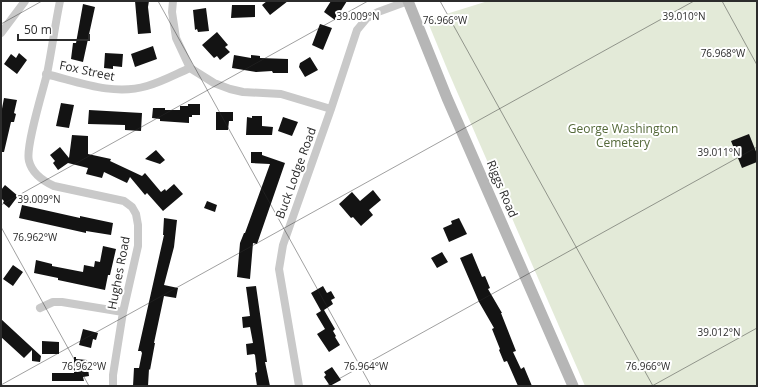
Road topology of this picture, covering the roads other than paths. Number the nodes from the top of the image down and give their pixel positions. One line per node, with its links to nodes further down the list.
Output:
1 (26, 1): 5 (street)
2 (60, 1): 7 (street, Hughes Road)
3 (173, 1): 6 (street)
4 (408, 1): 8 (street, Buck Lodge Road); 13 (main road, Riggs Road)
5 (1, 33)
6 (190, 68): 7 (street, Fox Street); 8 (street)
7 (46, 74): 10 (street, Hughes Road)
8 (331, 109): 12 (street, Buck Lodge Road)
9 (40, 308): 10 (street)
10 (124, 312): 11 (street, Hughes Road)
11 (113, 386)
12 (299, 386)
13 (573, 386)

